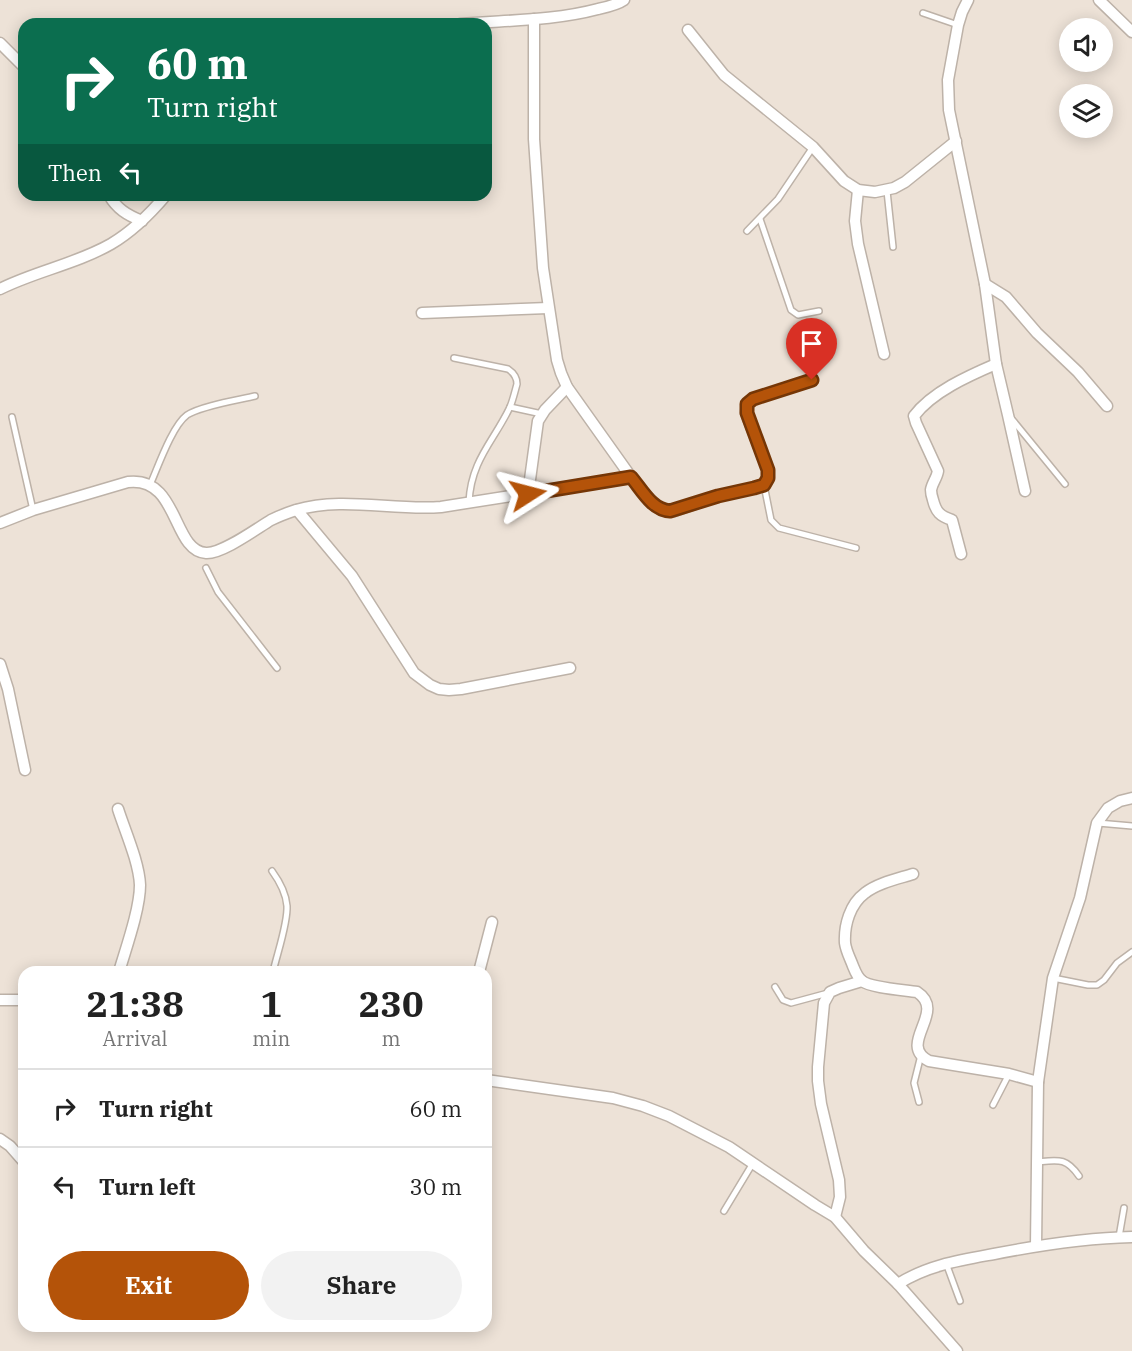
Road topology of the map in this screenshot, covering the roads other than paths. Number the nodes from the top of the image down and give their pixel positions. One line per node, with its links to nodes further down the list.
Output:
1 (624, 0): 5 (street)
2 (968, 0): 7 (street)
3 (1099, 0): 8 (street)
4 (923, 13): 7 (lane)
5 (534, 19): 6 (street); 24 (street)
6 (492, 22)
7 (958, 26): 12 (street)
8 (1130, 28)
9 (688, 30): 13 (street)
10 (0, 43): 11 (street)
11 (18, 61)
12 (956, 141): 15 (street); 22 (street)
13 (813, 147): 14 (street); 18 (lane)
14 (858, 190): 15 (street); 27 (street)
15 (887, 190): 21 (lane)
16 (112, 201): 19 (street)
17 (160, 201): 19 (street)
18 (760, 219): 20 (lane); 25 (lane)
19 (142, 221): 23 (street)
20 (747, 231)
21 (893, 246)
22 (985, 284): 29 (street); 34 (street)
23 (0, 289)
24 (548, 308): 26 (street); 31 (street)
25 (819, 311)
26 (422, 313)
27 (884, 354)
28 (454, 358): 33 (lane)
29 (996, 364): 36 (street); 49 (street)
30 (812, 380): 41 (street)
31 (567, 387): 35 (street); 38 (street)
32 (255, 396): 40 (lane)
33 (510, 406): 35 (lane); 44 (lane)
34 (1107, 406)
35 (542, 414): 43 (street)
36 (1008, 415): 39 (lane); 42 (street)
37 (12, 417): 45 (lane)
38 (631, 477): 41 (street); 43 (street)
39 (1065, 484)
40 (150, 485): 45 (street); 46 (street)
41 (759, 486): 48 (lane)
42 (1024, 491)
43 (528, 494): 44 (street)
44 (469, 503): 46 (street)
45 (33, 510): 47 (street)
46 (297, 510): 53 (street)
47 (0, 522)
48 (856, 548)
49 (961, 554)
50 (206, 568): 52 (lane)
51 (0, 664): 54 (street)
52 (277, 668)
53 (570, 668)
54 (25, 770)
55 (1132, 798): 57 (street)
56 (118, 809): 63 (street)
57 (1097, 823): 58 (lane); 66 (street)
58 (1132, 826)
59 (272, 871): 64 (lane)
60 (913, 874): 67 (street)
61 (492, 922): 65 (street)
62 (1132, 952): 66 (lane)
63 (121, 966)
64 (274, 966)
65 (481, 966)
66 (1053, 978): 75 (street)
67 (862, 981): 69 (street); 72 (street)
68 (775, 987): 69 (lane)
69 (830, 992): 85 (street)
70 (0, 1000): 71 (street)
71 (18, 1000)
72 (921, 1055): 73 (street); 76 (lane)
73 (1009, 1074): 75 (street); 77 (lane)
74 (492, 1081): 81 (street)
75 (1038, 1082): 80 (street)
76 (918, 1102)
77 (993, 1105)
78 (0, 1139): 79 (street)
79 (18, 1155)
80 (1036, 1162): 82 (lane); 88 (street)
81 (753, 1163): 84 (lane); 85 (street)
82 (1079, 1176)
83 (1124, 1208): 86 (lane)
84 (724, 1210)
85 (835, 1216): 90 (street)
86 (1119, 1237): 87 (street); 88 (street)
87 (1132, 1237)
88 (1036, 1246): 89 (street)
89 (946, 1263): 90 (street); 91 (lane)
90 (898, 1284): 92 (street)
91 (960, 1301)
92 (957, 1351)

